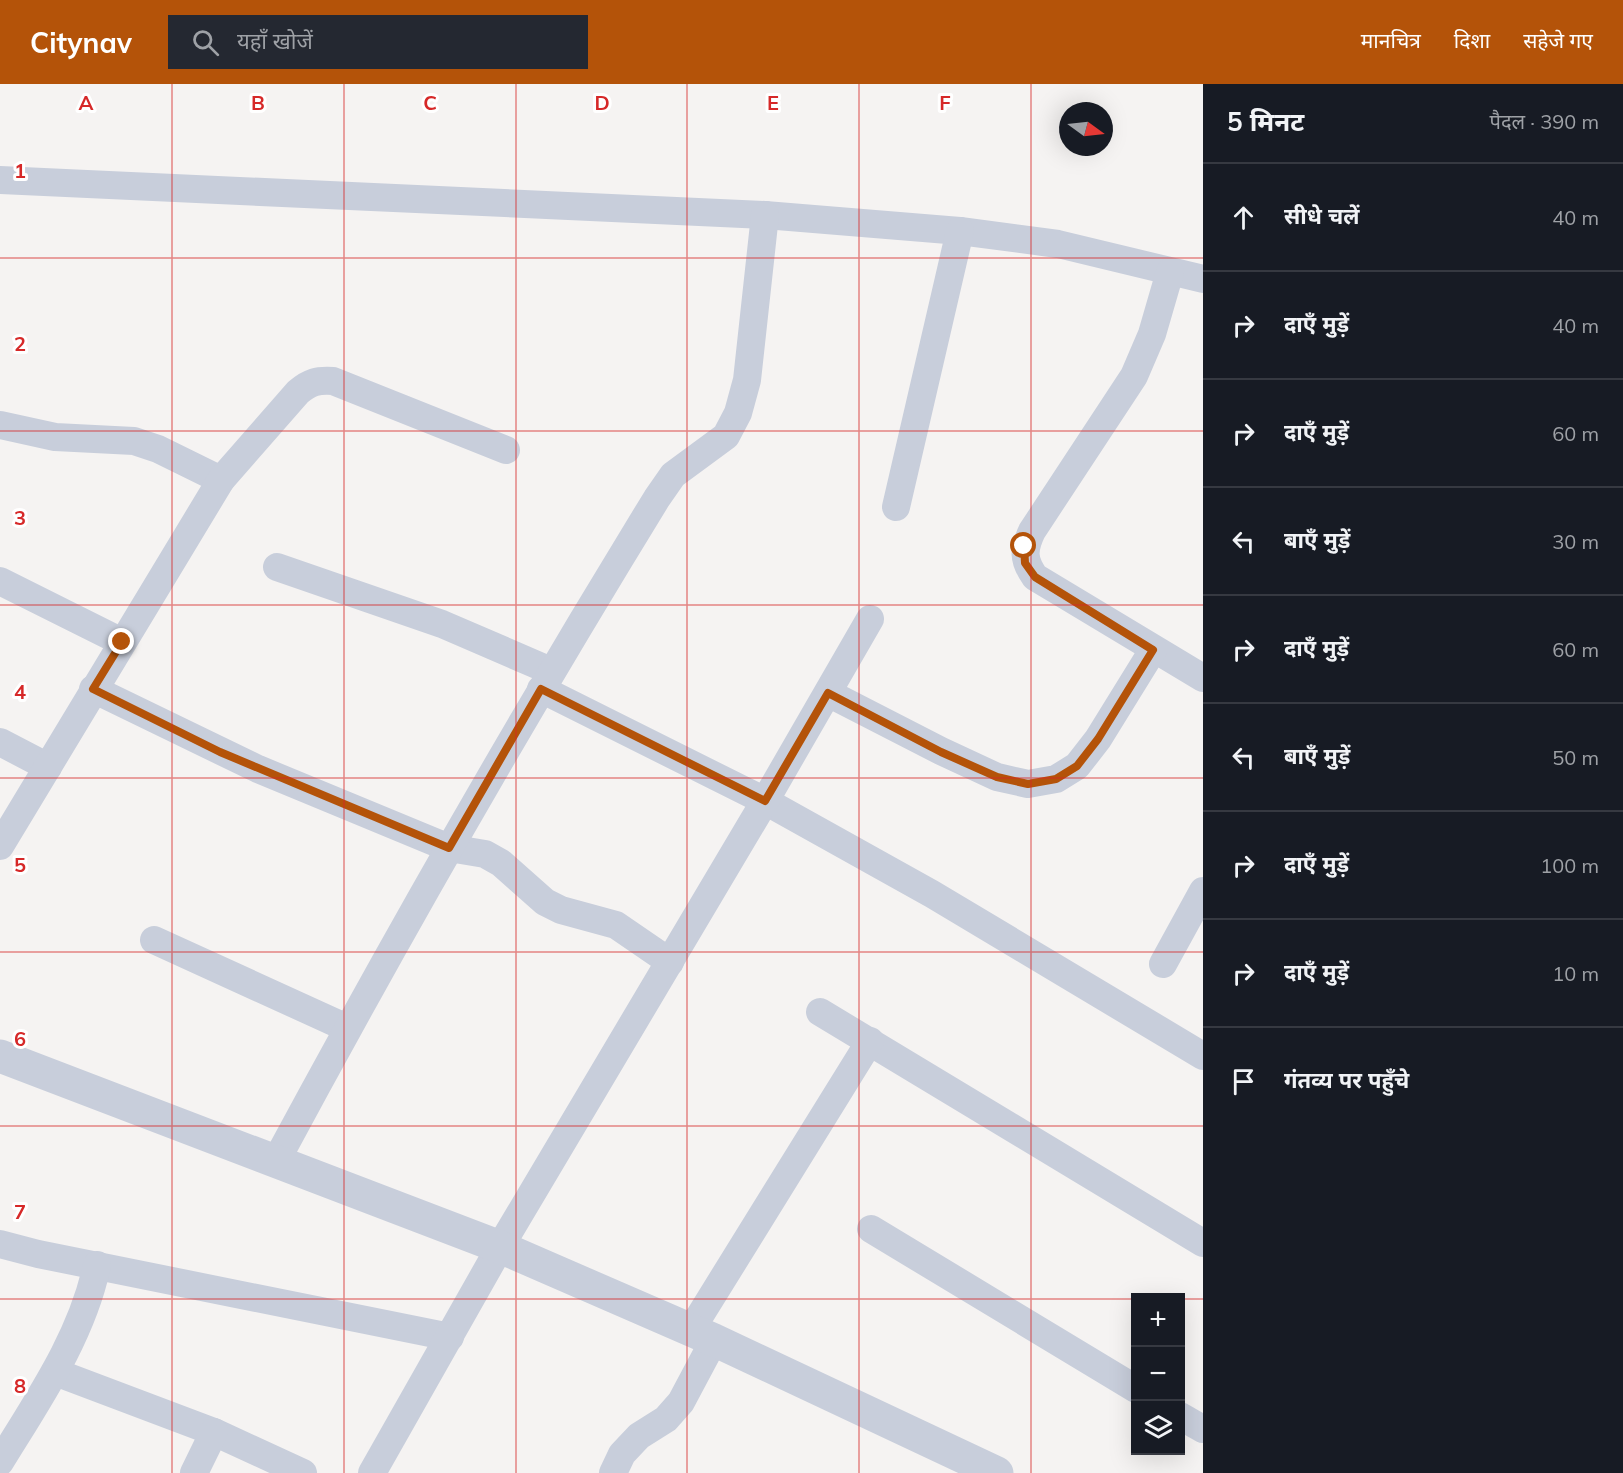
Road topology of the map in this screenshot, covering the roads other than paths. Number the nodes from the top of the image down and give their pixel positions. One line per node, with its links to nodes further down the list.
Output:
1 (0, 180): 2 (street)
2 (765, 215): 3 (street); 16 (street)
3 (960, 231): 4 (street); 9 (street)
4 (1170, 272): 5 (street); 14 (street)
5 (1203, 279)
6 (0, 425): 8 (street)
7 (506, 450): 8 (street)
8 (221, 480): 13 (street)
9 (897, 507)
10 (277, 567): 16 (street)
11 (0, 581): 13 (street)
12 (870, 620): 18 (street)
13 (122, 642): 17 (street)
14 (1153, 650): 15 (street); 18 (street)
15 (1203, 678)
16 (546, 680): 21 (street); 23 (street)
17 (93, 689): 20 (street); 23 (street)
18 (828, 693): 21 (street)
19 (0, 742): 20 (street)
20 (48, 767): 22 (street)
21 (765, 801): 26 (street); 32 (street)
22 (0, 846)
23 (449, 848): 26 (street); 29 (street)
24 (1203, 891): 27 (street)
25 (154, 940): 29 (street)
26 (670, 962): 37 (street)
27 (1163, 964)
28 (820, 1012): 30 (street)
29 (347, 1028): 33 (street)
30 (870, 1041): 35 (street); 39 (street)
31 (0, 1056): 33 (street)
32 (1203, 1056)
33 (275, 1163): 37 (street)
34 (871, 1229): 42 (street)
35 (1203, 1243)
36 (0, 1244): 38 (street)
37 (500, 1247): 39 (street); 40 (street)
38 (97, 1265): 40 (street); 41 (street)
39 (702, 1335): 50 (street); 51 (street)
40 (450, 1337): 49 (street)
41 (55, 1372): 45 (street); 46 (street)
42 (1131, 1386)
43 (1185, 1419): 44 (street)
44 (1203, 1429)
45 (214, 1432): 47 (street); 48 (street)
46 (0, 1462)
47 (194, 1473)
48 (303, 1473)
49 (372, 1473)
50 (613, 1473)
51 (997, 1473)

